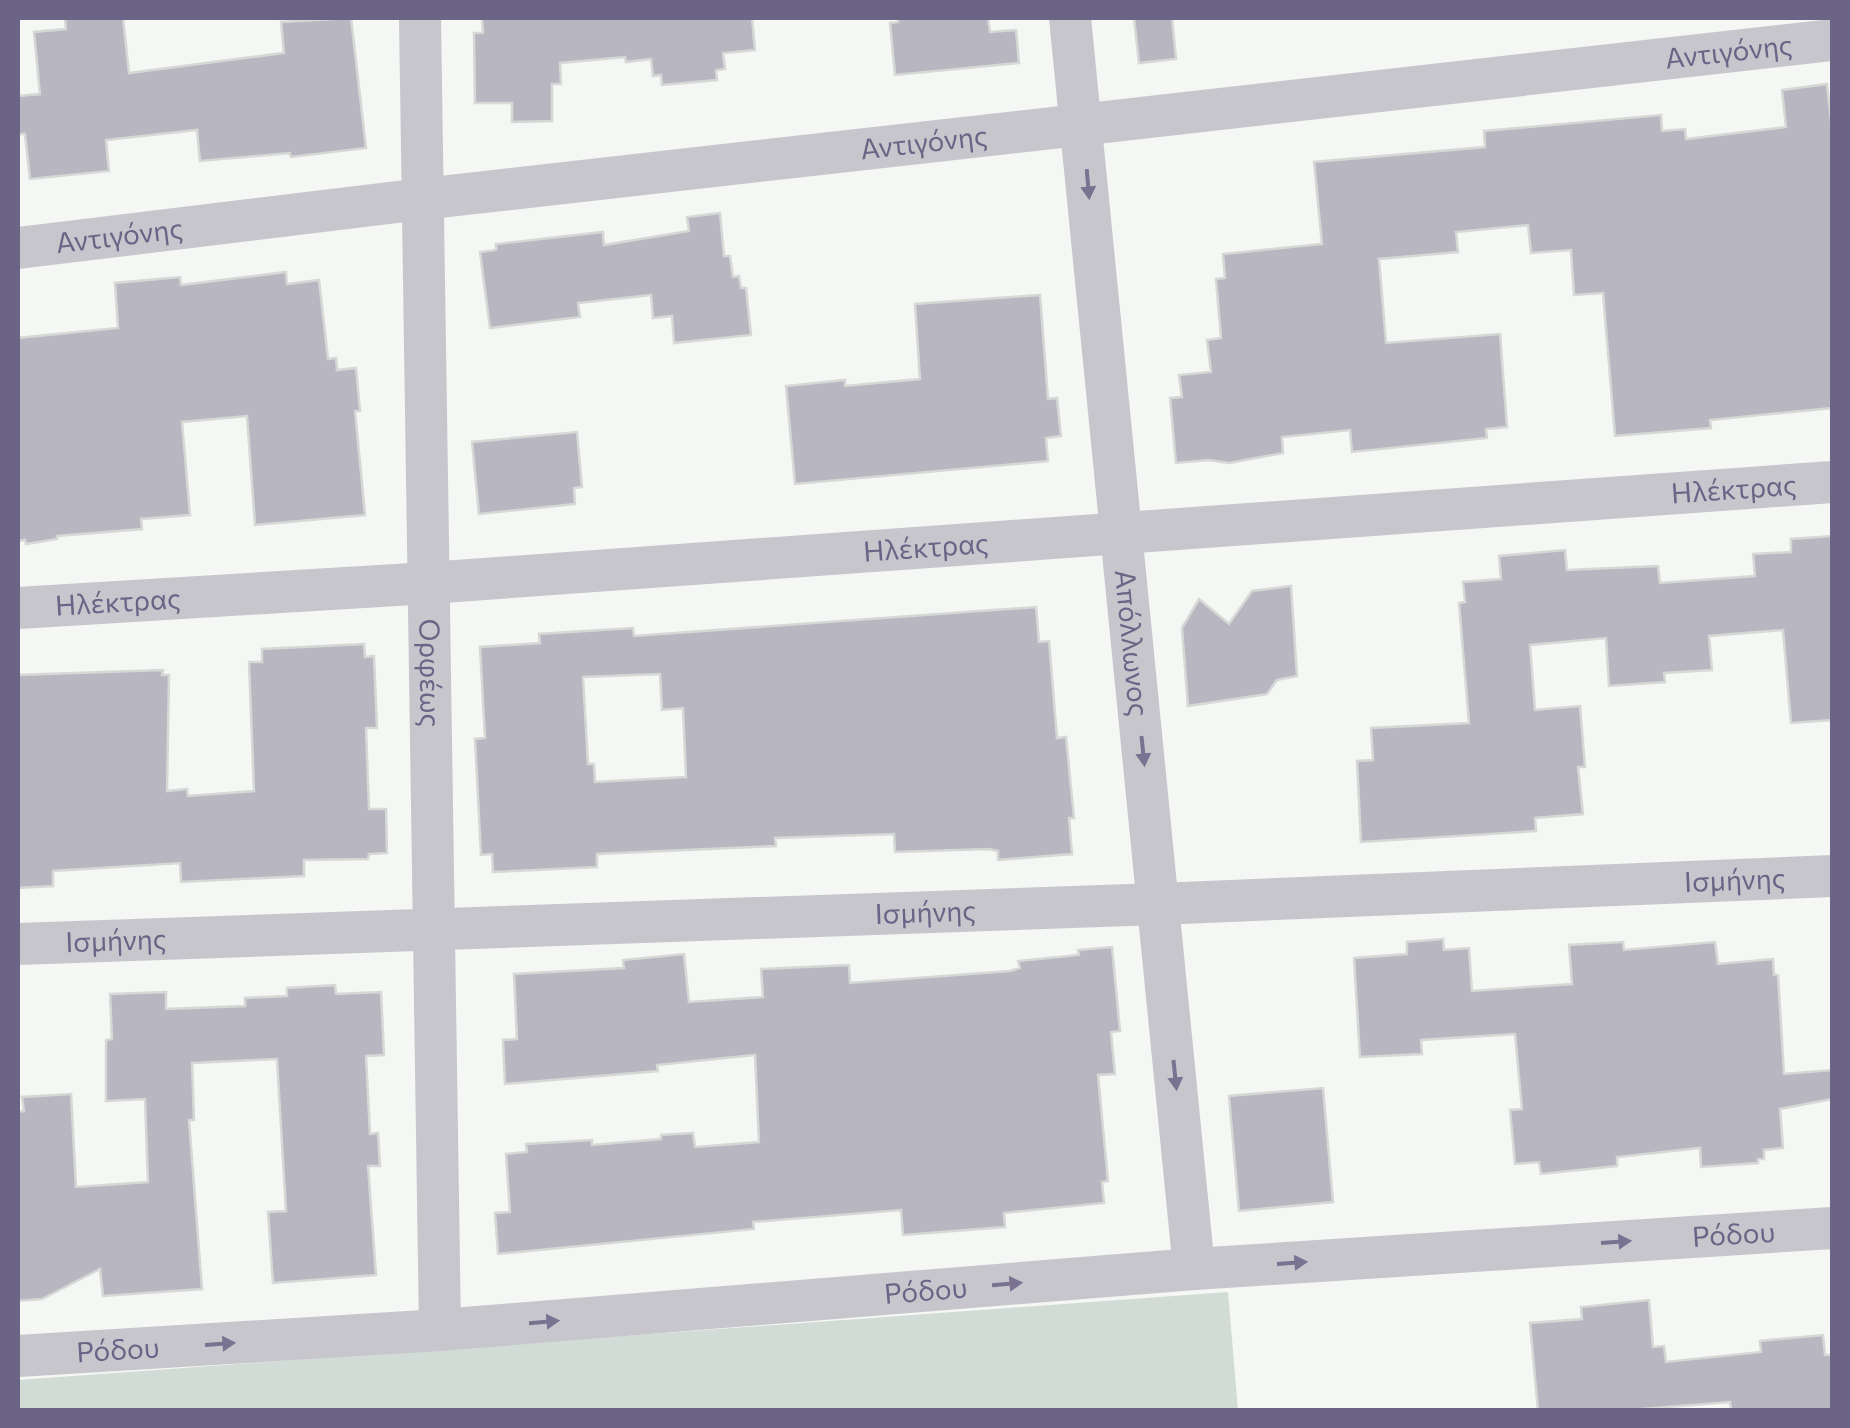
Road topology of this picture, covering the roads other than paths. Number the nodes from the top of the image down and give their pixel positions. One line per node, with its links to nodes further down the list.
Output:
1 (420, 18): 5 (street, Ορφέως)
2 (1070, 18): 4 (street, Απόλλωνος)
3 (1832, 40): 4 (street, Αντιγόνης)
4 (1082, 124): 5 (street, Αντιγόνης); 8 (street, Απόλλωνος, one-way to 8)
5 (422, 199): 6 (street, Αντιγόνης); 9 (street, Ορφέως)
6 (18, 248)
7 (1832, 482): 8 (street, Ηλέκτρας)
8 (1121, 531): 9 (street, Ηλέκτρας); 12 (street, Απόλλωνος, one-way to 12)
9 (430, 583): 10 (street, Ηλέκτρας); 13 (street, Ορφέως)
10 (18, 608)
11 (1832, 876): 12 (street, Ισμήνης)
12 (1158, 904): 13 (street, Ισμήνης); 16 (street, Απόλλωνος, one-way to 16)
13 (432, 930): 14 (street, Ισμήνης); 17 (street, Ορφέως)
14 (18, 944)
15 (1832, 1228): 16 (street, Ρόδου, one-way to 15)
16 (1194, 1269): 17 (street, Ρόδου, one-way to 16)
17 (440, 1330): 18 (street, Ρόδου, one-way to 17)
18 (18, 1356)

